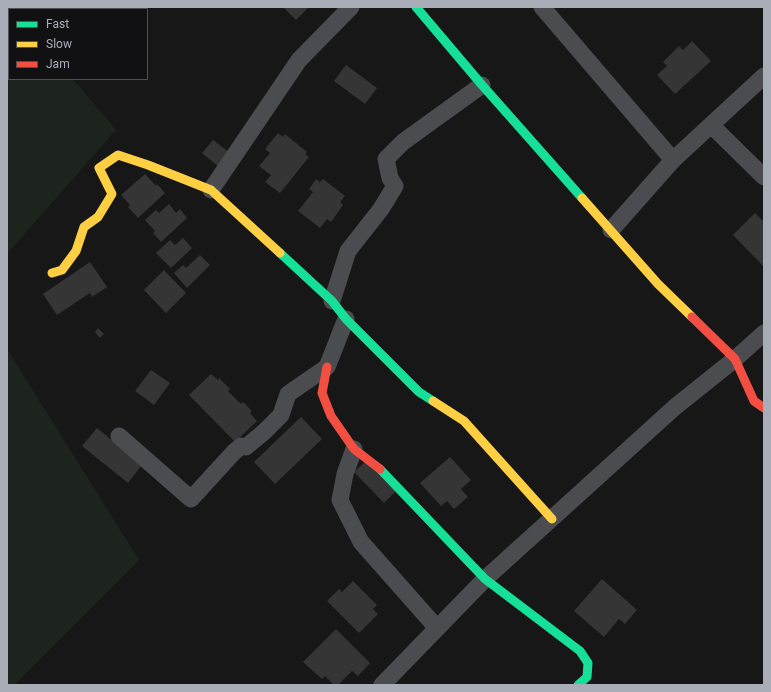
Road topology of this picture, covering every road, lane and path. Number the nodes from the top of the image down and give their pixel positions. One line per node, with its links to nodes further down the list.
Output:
1 (351, 7): 9 (street)
2 (416, 7): 5 (street)
3 (542, 7): 7 (street)
4 (764, 76): 6 (street)
5 (482, 85): 10 (street); 12 (street)
6 (711, 125): 7 (street); 8 (street)
7 (673, 160): 10 (street)
8 (764, 177)
9 (211, 190): 11 (street); 12 (street)
10 (611, 230): 15 (street)
11 (52, 272)
12 (332, 301): 13 (street)
13 (346, 319): 16 (street); 20 (street)
14 (764, 333): 15 (street)
15 (734, 359): 17 (street); 20 (street)
16 (327, 367): 18 (street); 19 (street)
17 (764, 408)
18 (119, 436)
19 (354, 449): 21 (street); 22 (street)
20 (552, 518): 21 (street)
21 (485, 579): 22 (street); 24 (street)
22 (437, 628): 23 (street)
23 (382, 685)
24 (578, 685)

